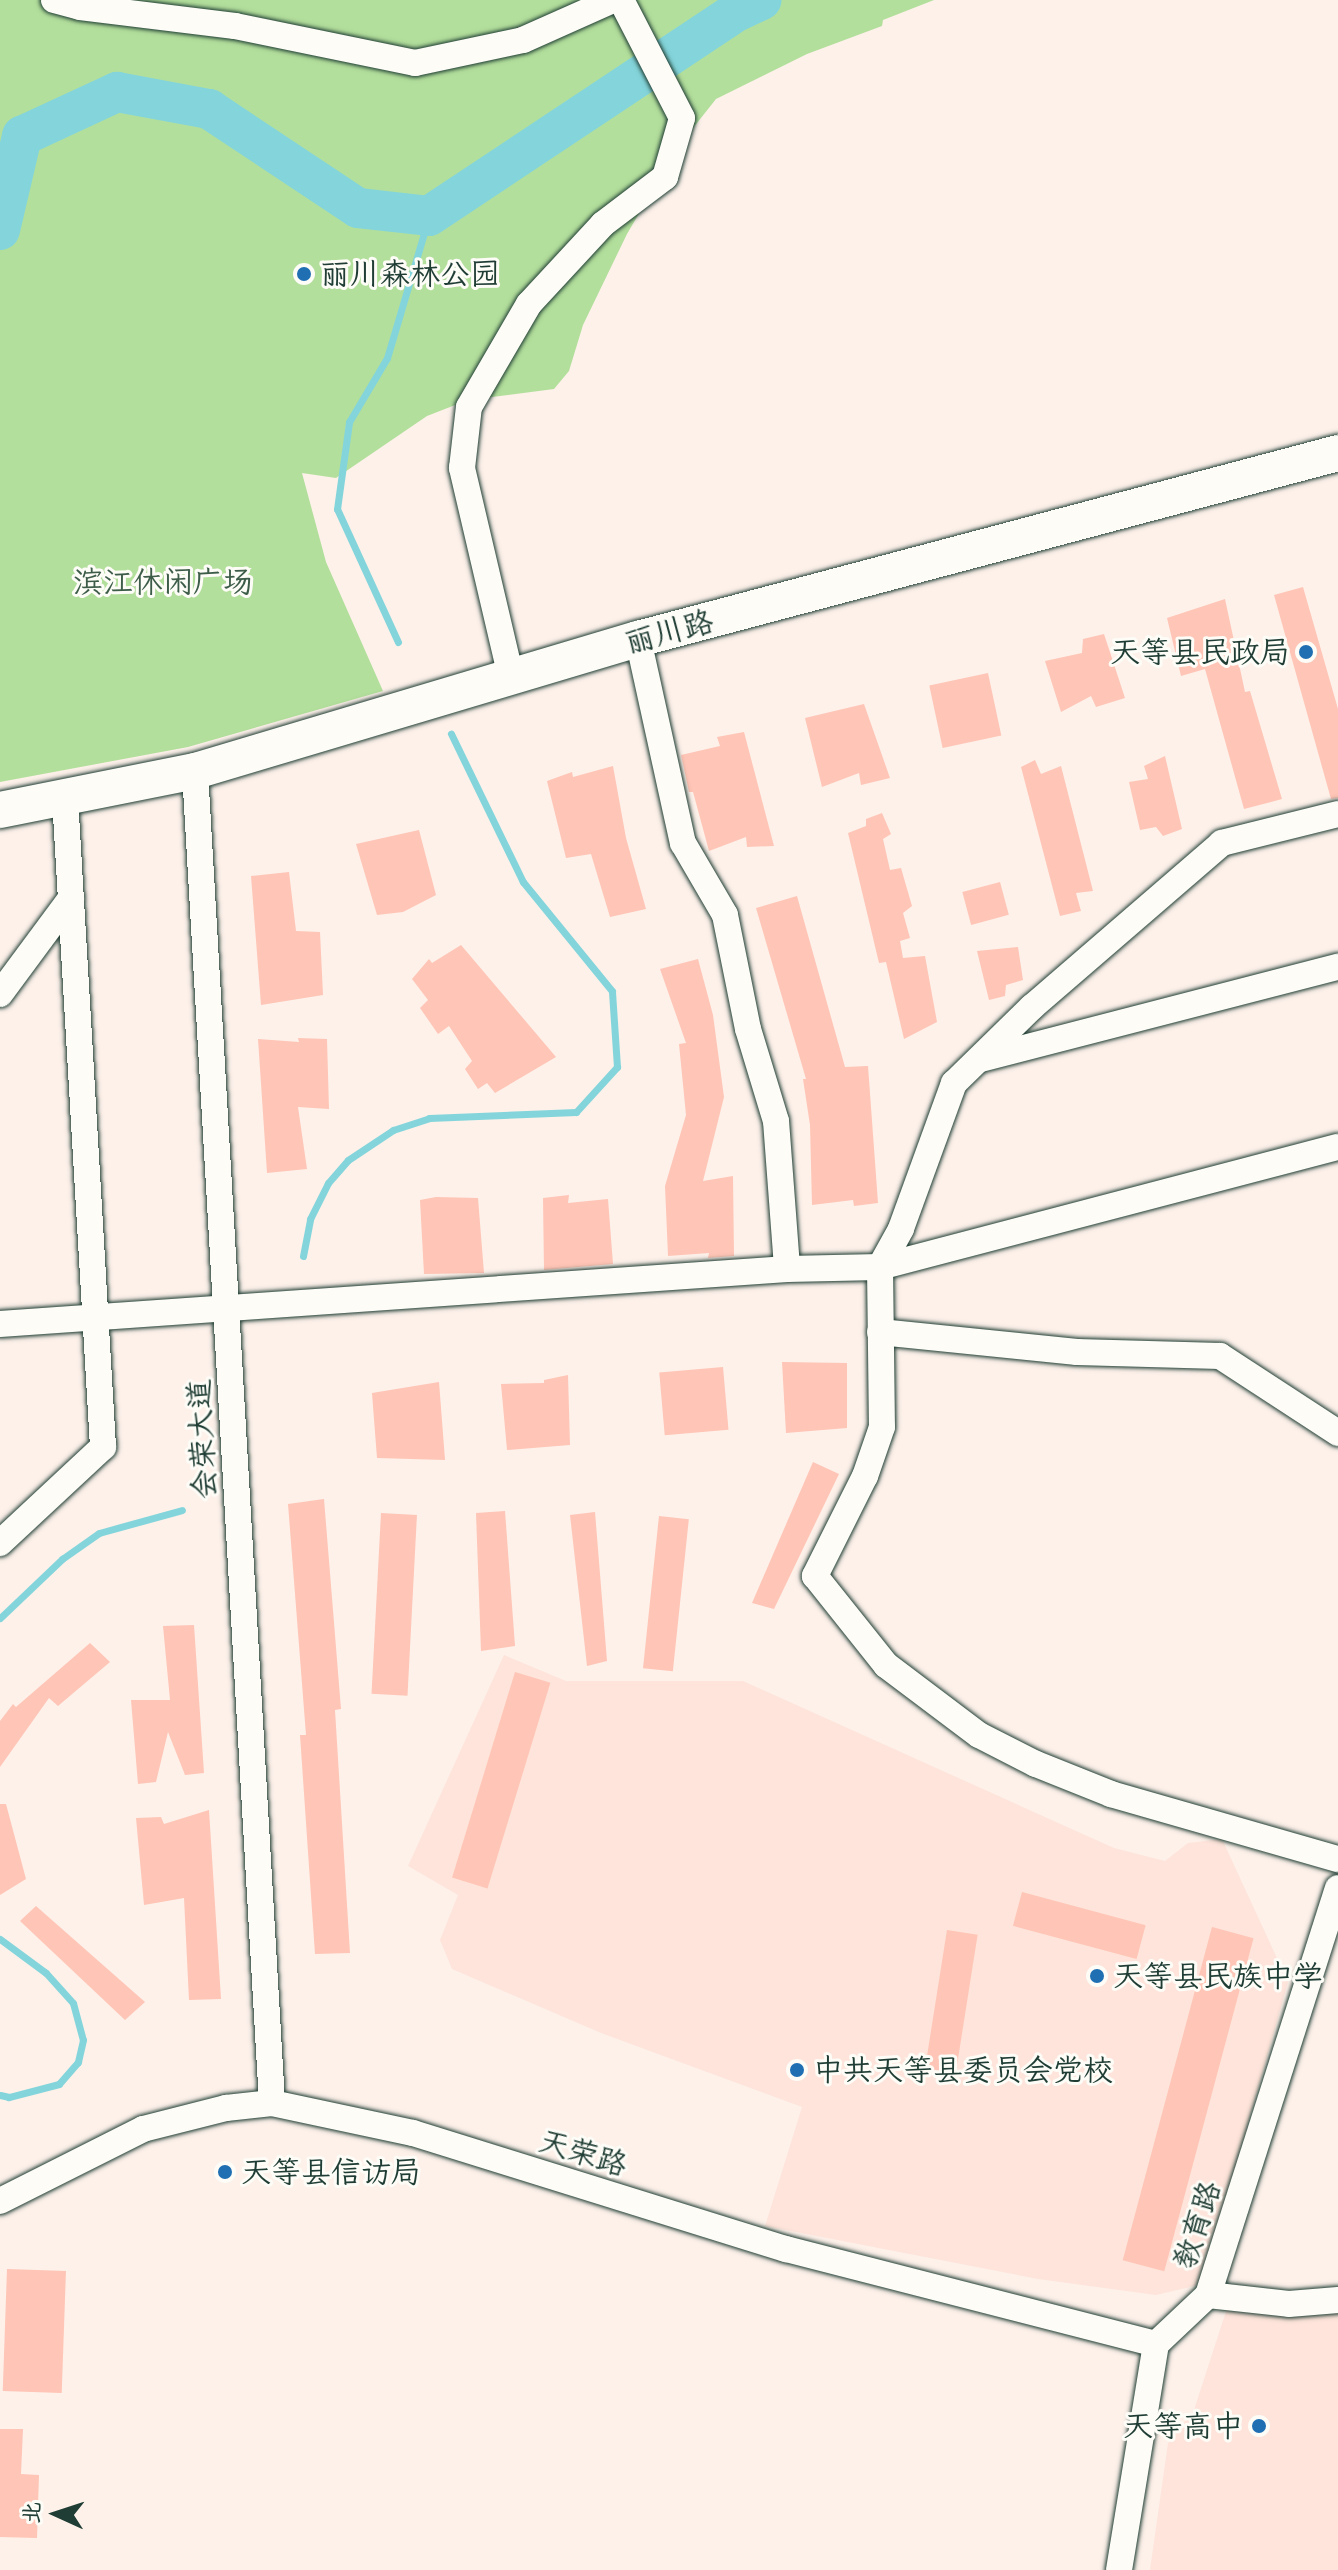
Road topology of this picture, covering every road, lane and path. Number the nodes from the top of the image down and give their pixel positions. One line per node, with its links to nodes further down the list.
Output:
1 (54, 0): 2 (street)
2 (613, 0)
3 (621, 0): 6 (street)
4 (1338, 453): 5 (main road, 丽川路)
5 (638, 639): 6 (main road, 丽川路); 17 (street)
6 (511, 677): 7 (main road, 丽川路)
7 (195, 771): 8 (main road, 丽川路); 18 (street, 会荣大道)
8 (65, 797): 9 (main road, 丽川路); 11 (street)
9 (0, 810)
10 (1338, 814): 14 (street)
11 (71, 898): 13 (street); 19 (street)
12 (1338, 967): 14 (street)
13 (0, 994)
14 (977, 1060): 16 (street)
15 (1338, 1147): 16 (street)
16 (880, 1267): 17 (street); 21 (street)
17 (787, 1269): 18 (street)
18 (226, 1309): 19 (street); 26 (street, 会荣大道)
19 (95, 1318): 20 (street); 23 (street)
20 (0, 1324)
21 (880, 1332): 22 (street); 24 (street)
22 (1338, 1433)
23 (0, 1543)
24 (1338, 1859)
25 (1338, 1888): 28 (street, 教育路)
26 (272, 2103): 27 (street, 天荣路); 30 (street, 天荣路)
27 (0, 2201)
28 (1208, 2295): 29 (street); 30 (street, 教育路)
29 (1338, 2300)
30 (1156, 2344): 31 (street)
31 (1119, 2570)

